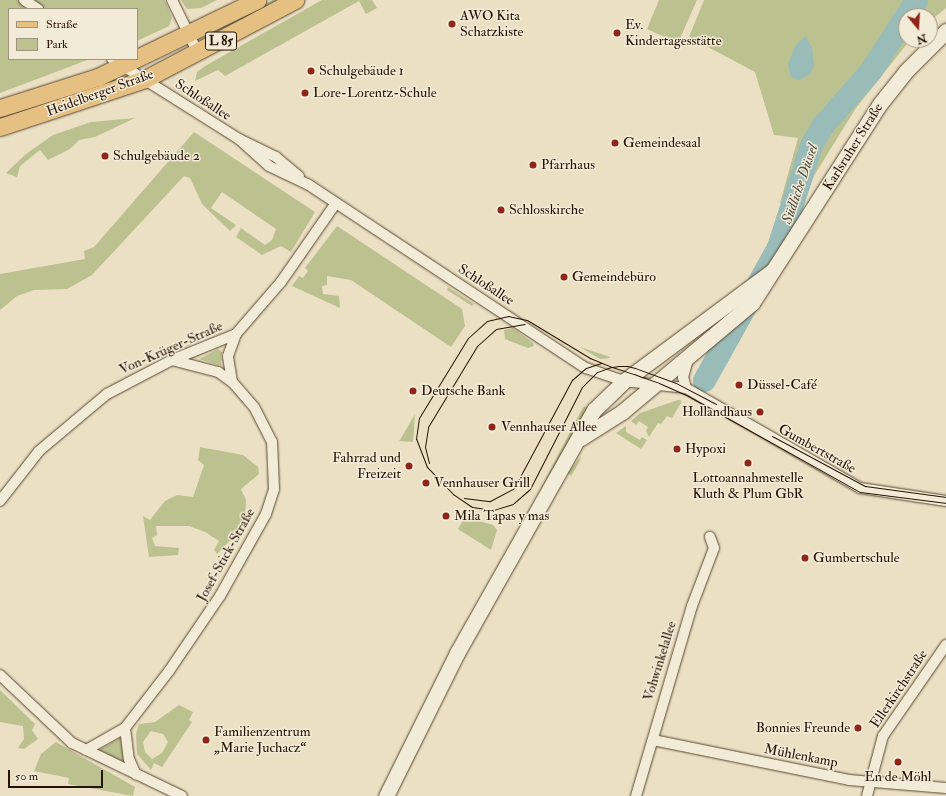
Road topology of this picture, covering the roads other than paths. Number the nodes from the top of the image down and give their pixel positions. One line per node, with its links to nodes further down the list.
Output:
1 (24, 0): 5 (street)
2 (172, 0): 7 (street)
3 (257, 0): 7 (main road, Heidelberger Straße / L 85)
4 (295, 0): 8 (main road, Heidelberger Straße / L 85)
5 (36, 8)
6 (946, 31): 15 (main road, Karlsruher Straße)
7 (189, 35): 8 (street); 9 (main road, Heidelberger Straße / L 85)
8 (198, 53): 11 (main road, Heidelberger Straße / L 85)
9 (138, 55)
10 (117, 63): 11 (street, Schloßallee); 12 (main road, Heidelberger Straße / L 85)
11 (145, 79): 13 (main road, Heidelberger Straße / L 85); 14 (street, Schloßallee)
12 (0, 108)
13 (0, 126)
14 (336, 203): 18 (street, Von-Krüger-Straße); 22 (street, Schloßallee)
15 (772, 271): 16 (main road, Karlsruher Straße); 17 (main road, Karlsruher Straße)
16 (727, 305): 17 (main road); 19 (main road, Karlsruher Straße)
17 (736, 319): 21 (main road, Karlsruher Straße)
18 (236, 334): 20 (street, Von-Krüger-Straße); 23 (street)
19 (666, 353): 22 (main road, Karlsruher Straße); 24 (main road)
20 (172, 360): 23 (street, Josef-Stick-Straße); 26 (street, Von-Krüger-Straße)
21 (688, 360): 24 (main road, Karlsruher Straße); 24 (street)
22 (624, 381): 24 (street, Schloßallee); 25 (main road)
23 (232, 382): 31 (street, Josef-Stick-Straße)
24 (671, 383): 25 (main road); 27 (street, Gumbertstraße)
25 (581, 438): 38 (main road)
26 (0, 501)
27 (946, 501)
28 (710, 537): 32 (street, Vohwinkelallee)
29 (946, 645): 35 (street, Ellerkirchstraße)
30 (0, 675): 33 (street)
31 (125, 728): 33 (street, Josef-Stick-Straße); 34 (street)
32 (653, 740): 35 (street, Mühlenkamp); 39 (street, Vohwinkelallee)
33 (86, 750): 34 (street)
34 (136, 775): 37 (street)
35 (870, 780): 36 (street, Mühlenkamp); 40 (street, Ellerkirchstraße)
36 (946, 788)
37 (182, 796)
38 (386, 796)
39 (636, 796)
40 (867, 796)

